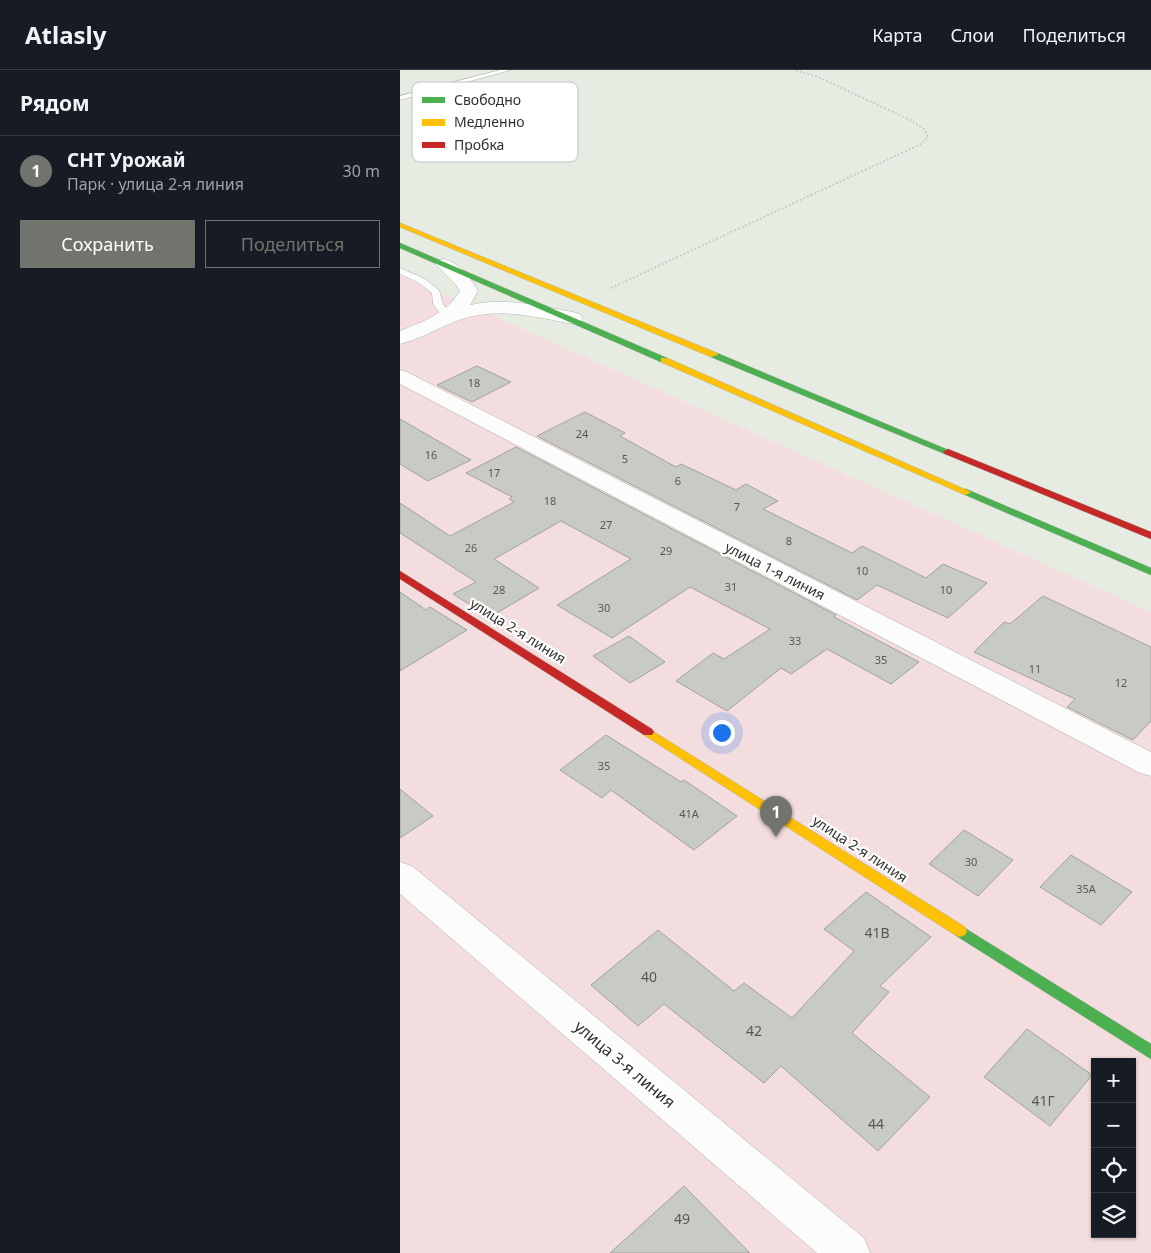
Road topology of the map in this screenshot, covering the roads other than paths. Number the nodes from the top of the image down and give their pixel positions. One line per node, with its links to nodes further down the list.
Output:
1 (508, 70): 2 (lane)
2 (462, 82)
3 (400, 225): 11 (main road)
4 (400, 245): 5 (main road)
5 (444, 264): 7 (street); 8 (main road)
6 (400, 271): 7 (lane)
7 (447, 317): 8 (street); 9 (street)
8 (573, 318): 12 (main road)
9 (400, 338)
10 (400, 376): 14 (street, улица 1-я линия)
11 (1151, 536)
12 (1151, 572)
13 (400, 574): 16 (main road, улица 2-я линия)
14 (1151, 765)
15 (400, 875): 17 (street, улица 3-я линия)
16 (1151, 1052)
17 (850, 1253)

